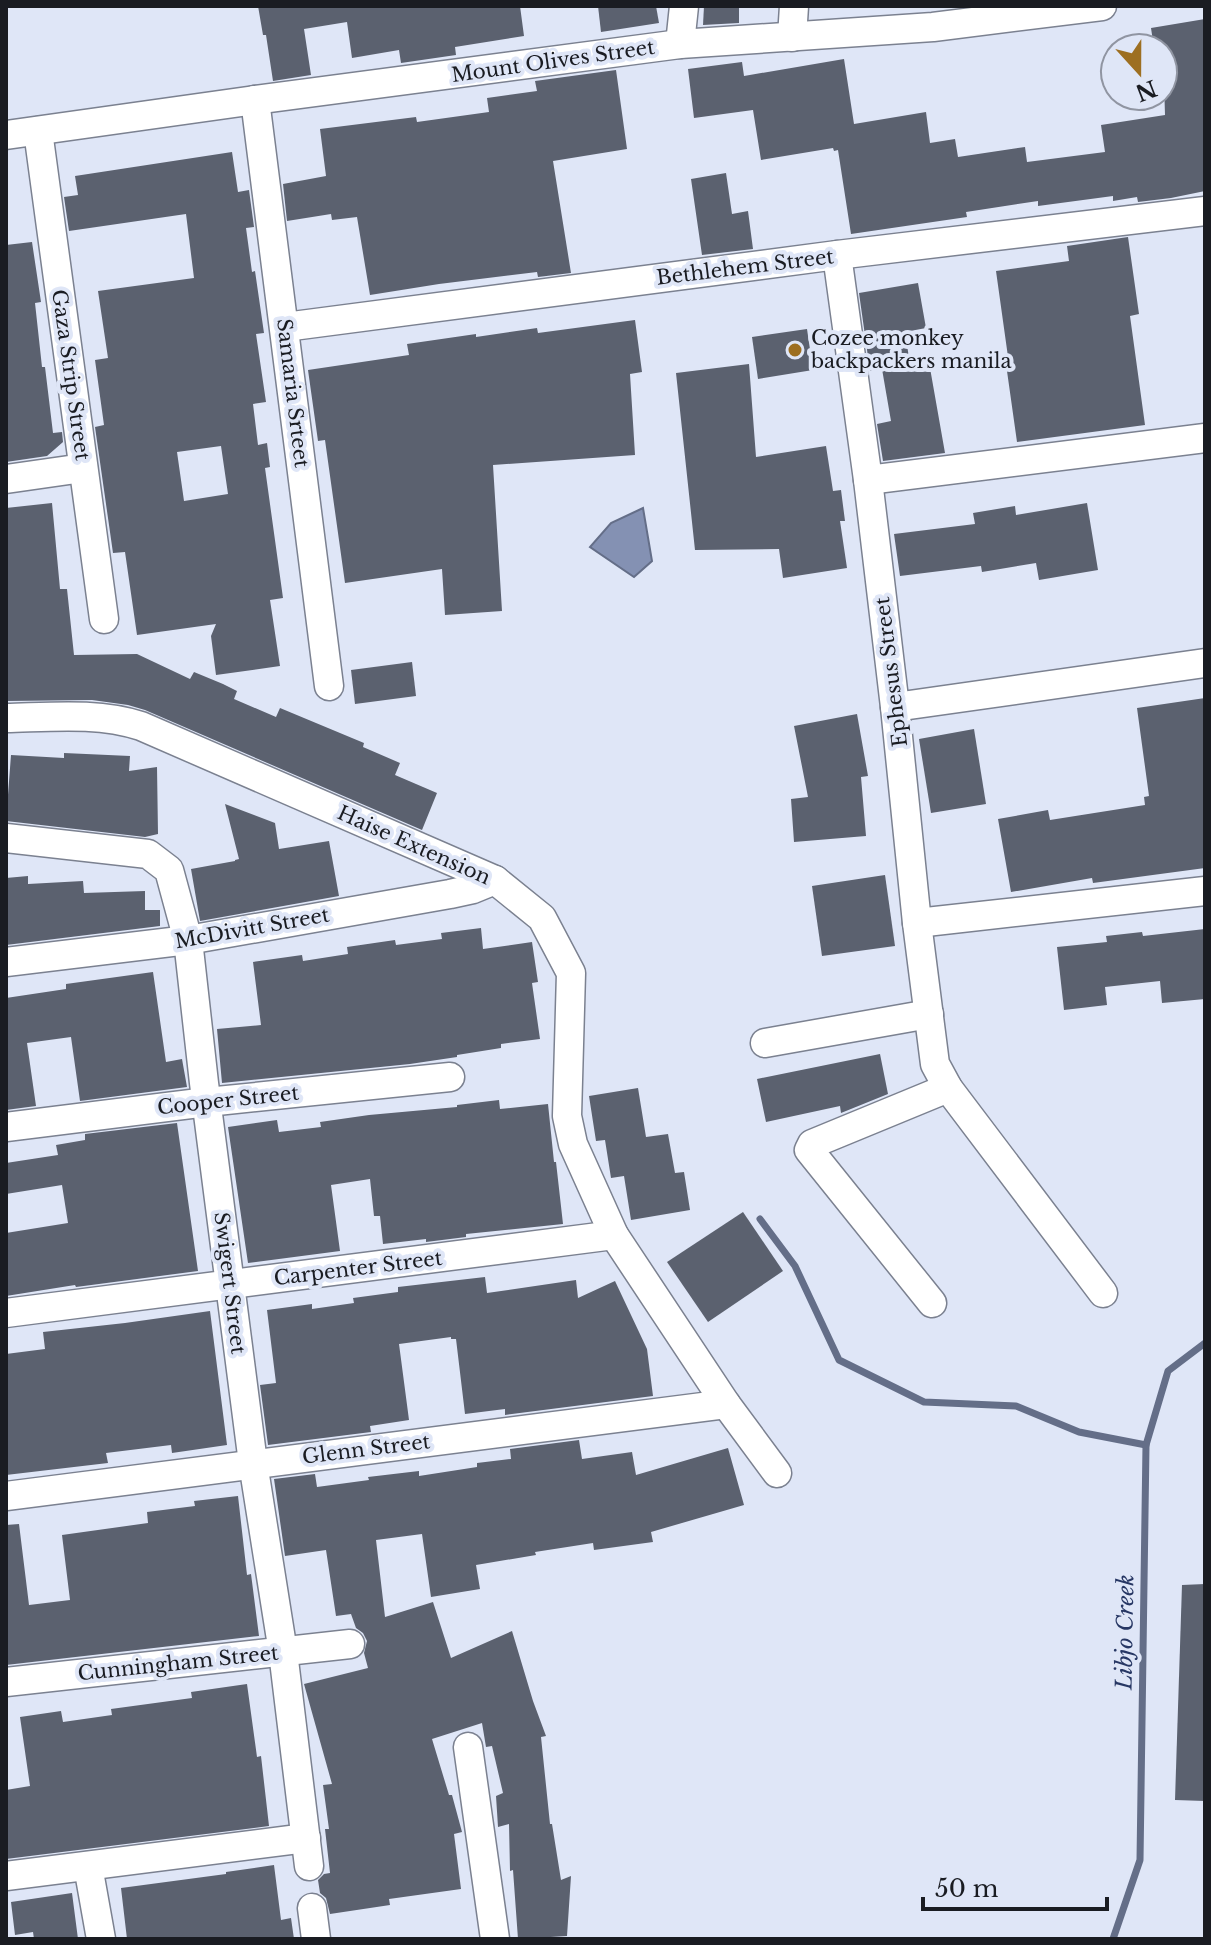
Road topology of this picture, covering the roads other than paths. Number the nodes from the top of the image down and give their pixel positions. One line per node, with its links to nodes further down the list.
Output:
1 (684, 6): 5 (street)
2 (794, 6): 4 (street)
3 (1102, 6): 4 (street, Mount Olives Street)
4 (792, 37): 5 (street, Mount Olives Street)
5 (680, 44): 6 (street, Mount Olives Street)
6 (255, 100): 7 (street, Mount Olives Street); 11 (street, Samaria Srteet)
7 (38, 131): 8 (street, Mount Olives Street); 13 (street, Gaza Strip Street)
8 (6, 135)
9 (1205, 211): 10 (street, Bethlehem Street)
10 (837, 255): 11 (street, Bethlehem Street); 15 (street, Ephesus Street)
11 (285, 327): 18 (street, Samaria Srteet)
12 (1205, 438): 15 (street)
13 (83, 468): 14 (street); 16 (street, Gaza Strip Street)
14 (6, 479)
15 (868, 480): 19 (street, Ephesus Street)
16 (104, 619)
17 (1205, 663): 19 (street)
18 (329, 686)
19 (895, 707): 24 (street, Ephesus Street)
20 (6, 718): 22 (street, Haise Extension)
21 (6, 838): 25 (street, Swigert Street)
22 (495, 880): 25 (street, McDivitt Street); 33 (street, Haise Extension)
23 (1205, 891): 24 (street)
24 (917, 923): 27 (street, Ephesus Street)
25 (188, 940): 26 (street, McDivitt Street); 31 (street, Swigert Street)
26 (6, 962)
27 (929, 1014): 28 (street); 30 (street, Ephesus Street)
28 (765, 1043)
29 (450, 1077): 31 (street, Cooper Street)
30 (948, 1088): 35 (street, Ephesus Street); 36 (street)
31 (207, 1102): 32 (street, Cooper Street); 34 (street, Swigert Street)
32 (6, 1127)
33 (614, 1235): 34 (street, Carpenter Street); 38 (street, Haise Extension)
34 (231, 1284): 37 (street, Carpenter Street); 39 (street, Swigert Street)
35 (1103, 1293)
36 (932, 1303)
37 (6, 1313)
38 (726, 1404): 39 (street, Glenn Street); 40 (street, Haise Extension)
39 (253, 1463): 41 (street, Glenn Street); 43 (street, Swigert Street)
40 (777, 1473)
41 (6, 1496)
42 (350, 1644): 43 (street, Cunningham Street)
43 (283, 1652): 44 (street, Cunningham Street); 46 (street, Swigert Street)
44 (6, 1682)
45 (468, 1747): 51 (street)
46 (88, 1866): 47 (street); 49 (street)
47 (6, 1876)
48 (312, 1908): 50 (street)
49 (101, 1939)
50 (316, 1939)
51 (495, 1939)

